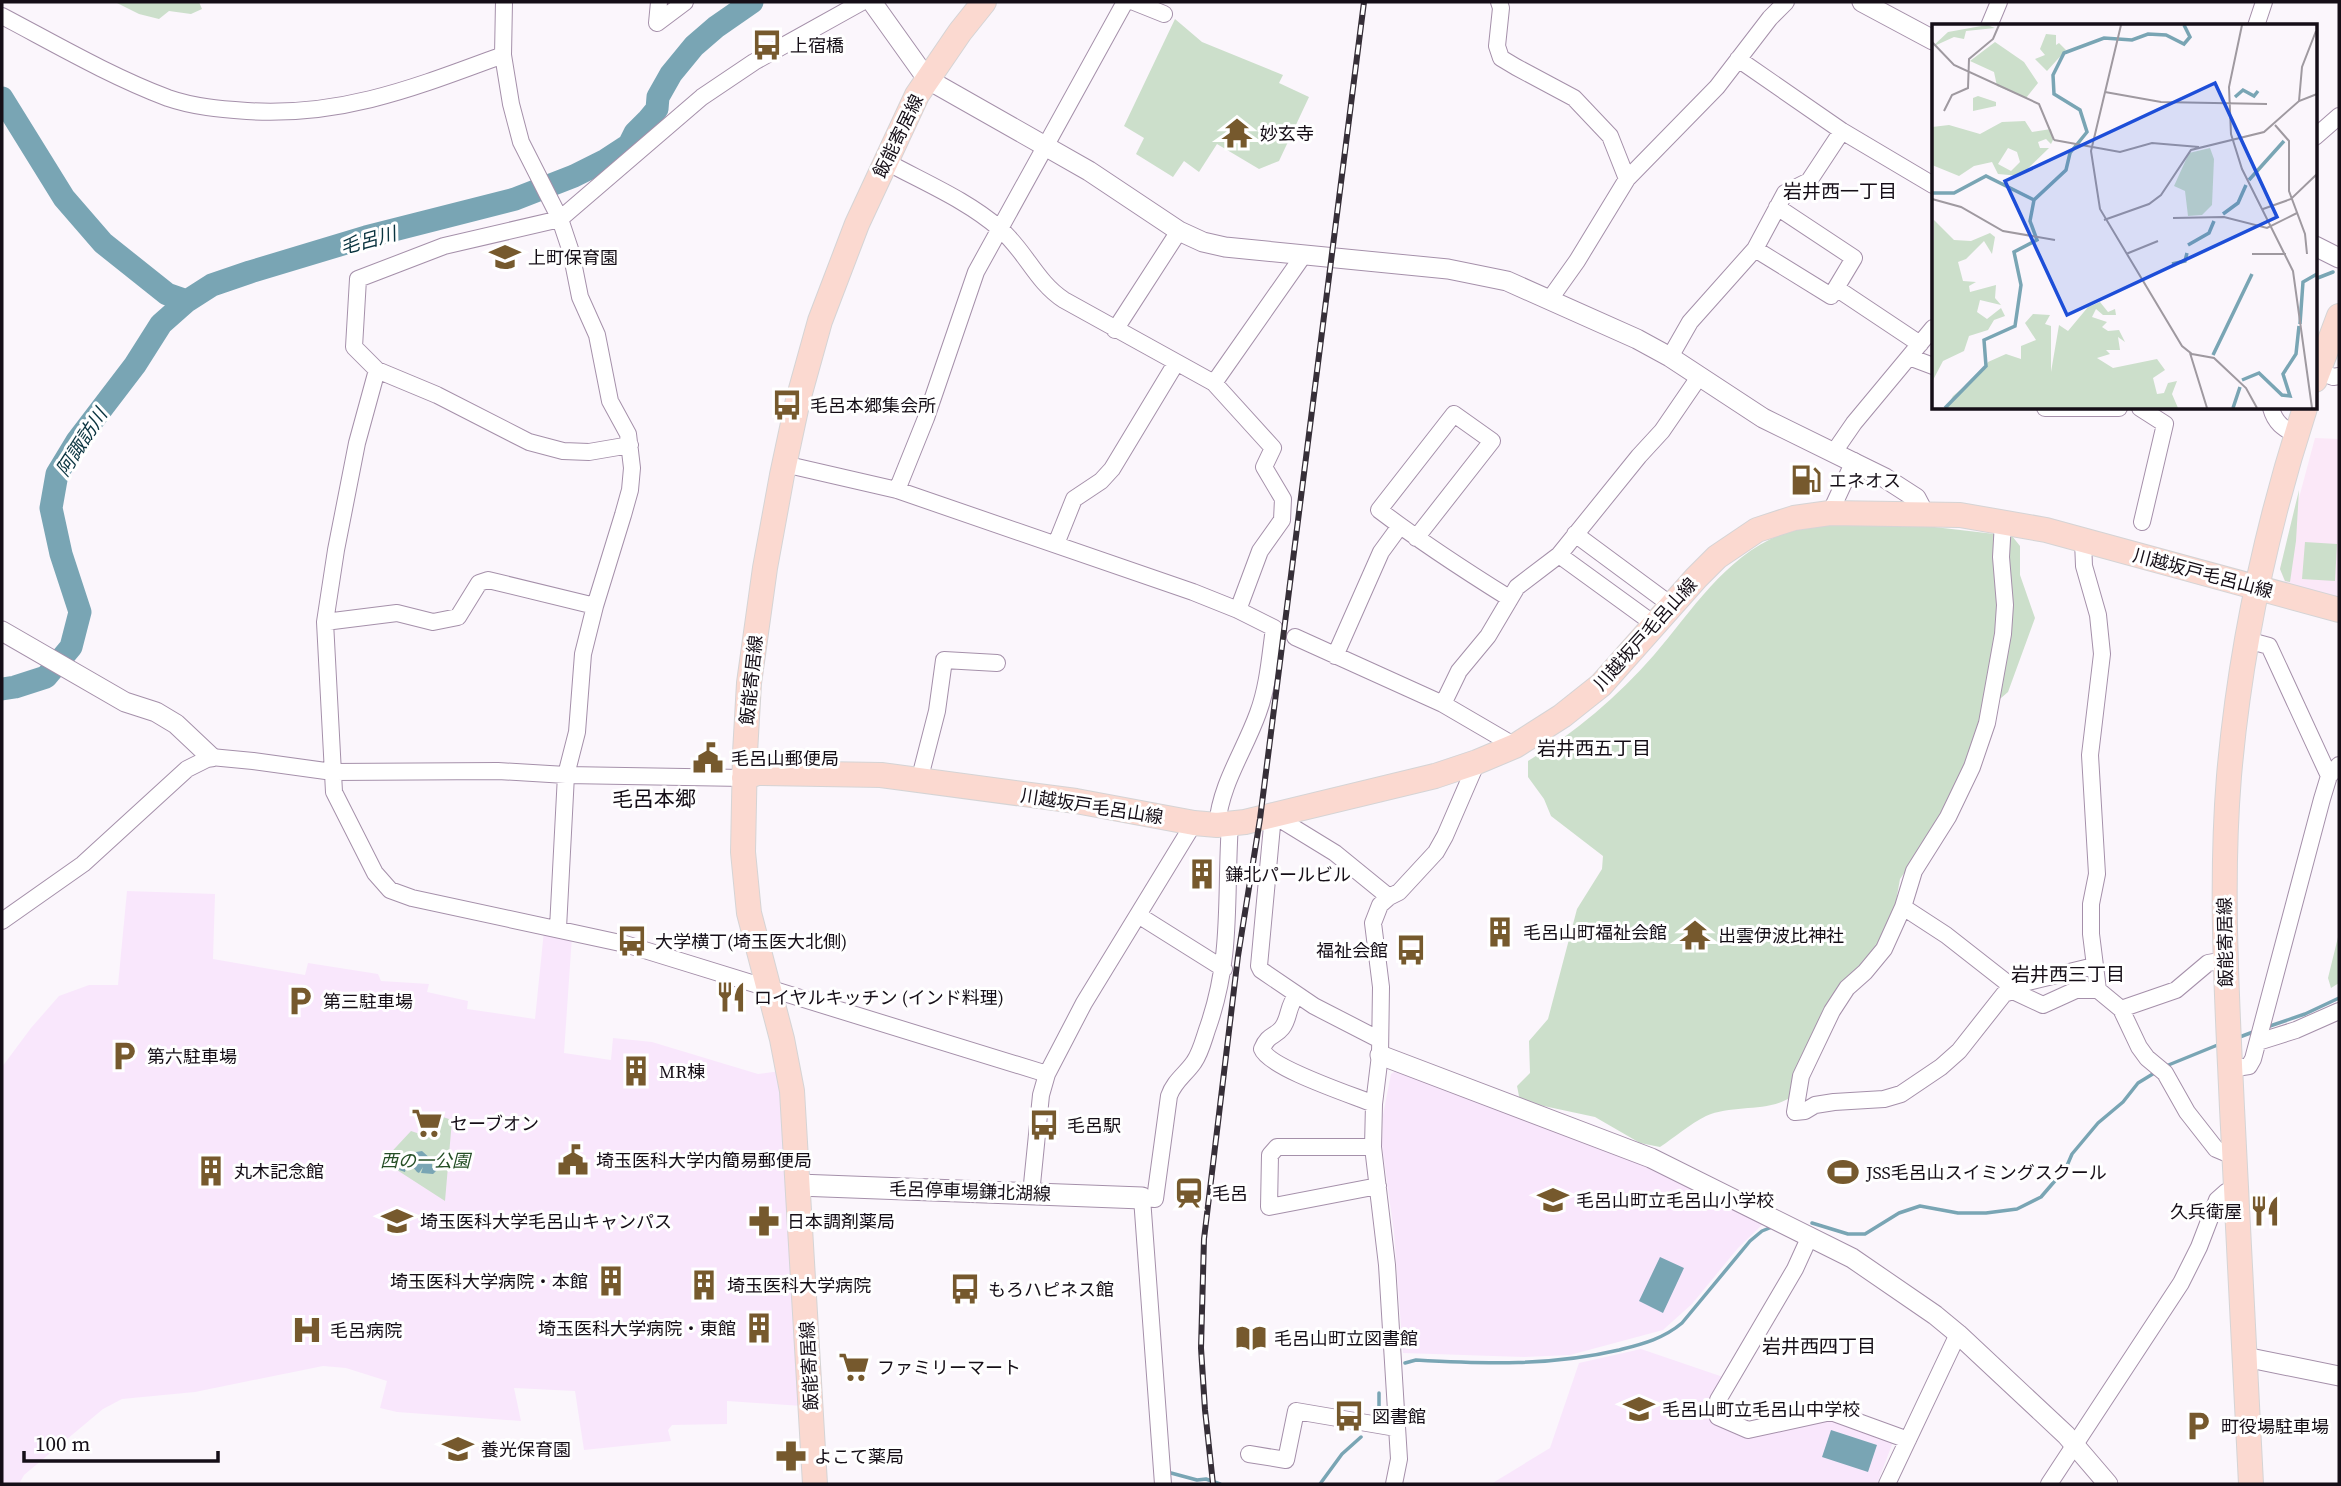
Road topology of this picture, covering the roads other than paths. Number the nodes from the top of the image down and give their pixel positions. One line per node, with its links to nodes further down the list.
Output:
1 (504, 2): 19 (street)
2 (659, 2): 3 (street)
3 (685, 2)
4 (862, 2): 30 (street)
5 (872, 2): 21 (street)
6 (984, 2): 21 (main road, 飯能寄居線)
7 (1125, 2): 25 (street)
8 (1134, 2): 14 (street)
9 (1499, 2): 27 (street)
10 (1786, 2): 20 (street)
11 (1862, 2): 18 (street)
12 (2000, 2): 16 (street)
13 (2263, 2): 17 (street)
14 (1164, 14)
15 (2, 16): 19 (street)
16 (1990, 24)
17 (2257, 24)
18 (1932, 39)
19 (503, 55): 30 (street)
20 (1738, 59): 23 (street); 27 (street)
21 (927, 79): 25 (street); 26 (main road, 飯能寄居線)
22 (2339, 116): 24 (street)
23 (1842, 131): 28 (street); 29 (street)
24 (2316, 136)
25 (1044, 146): 31 (street); 32 (street)
26 (885, 161): 31 (street); 57 (main road, 飯能寄居線)
27 (1627, 178): 38 (street)
28 (1932, 184)
29 (1777, 207): 34 (street); 37 (street)
30 (558, 216): 46 (street); 54 (street)
31 (999, 228): 41 (street); 58 (street)
32 (1179, 231): 35 (street); 41 (street)
33 (2316, 246): 36 (street)
34 (1755, 249): 37 (street); 43 (street)
35 (1303, 256): 38 (street); 49 (street)
36 (2339, 258)
37 (1836, 288): 42 (street)
38 (1550, 299): 43 (street)
39 (2339, 316): 47 (main road)
40 (1932, 329): 42 (street)
41 (1115, 330): 44 (street)
42 (1915, 350): 45 (street); 55 (street)
43 (1670, 357): 48 (street)
44 (1176, 363): 49 (street); 67 (street)
45 (1932, 365)
46 (377, 370): 54 (street); 75 (street)
47 (2324, 376)
48 (1699, 377): 55 (street); 64 (street)
49 (1214, 383): 73 (street)
50 (2143, 410): 62 (street)
51 (2271, 410): 53 (street)
52 (2304, 410): 53 (main road, 飯能寄居線)
53 (2296, 435): 69 (main road, 飯能寄居線)
54 (630, 445): 71 (street)
55 (1834, 452): 56 (street)
56 (1854, 461): 59 (street); 60 (street)
57 (784, 464): 58 (street); 89 (main road, 飯能寄居線)
58 (897, 491): 67 (street)
59 (1830, 513): 60 (main road, 川越坂戸毛呂山線); 72 (main road, 川越坂戸毛呂山線)
60 (1925, 515): 61 (main road, 川越坂戸毛呂山線)
61 (2003, 522): 66 (main road, 川越坂戸毛呂山線); 94 (street)
62 (2142, 522)
63 (1400, 526): 65 (street); 65 (street); 80 (street)
64 (1575, 534): 68 (street); 72 (street)
65 (1416, 538): 70 (street)
66 (2082, 541): 69 (main road, 川越坂戸毛呂山線); 99 (street)
67 (1056, 544): 73 (street)
68 (1559, 555): 70 (street); 76 (street)
69 (2256, 587): 74 (main road, 川越坂戸毛呂山線); 79 (main road, 飯能寄居線)
70 (1509, 598): 82 (street)
71 (594, 606): 75 (street); 88 (street)
72 (1671, 606): 76 (main road, 川越坂戸毛呂山線)
73 (1238, 610): 92 (street)
74 (2339, 610)
75 (325, 622): 87 (street)
76 (1654, 624): 83 (main road, 川越坂戸毛呂山線)
77 (2, 631): 84 (street)
78 (1295, 637): 80 (street)
79 (2247, 640): 86 (street); 98 (main road, 飯能寄居線)
80 (1335, 656): 82 (street)
81 (997, 663): 90 (street)
82 (1443, 704): 83 (street)
83 (1515, 746): 85 (main road, 川越坂戸毛呂山線)
84 (211, 757): 87 (street); 96 (street)
85 (1477, 762): 91 (main road, 川越坂戸毛呂山線); 93 (street)
86 (2334, 771): 106 (street)
87 (333, 772): 88 (street); 97 (street)
88 (566, 775): 89 (street); 97 (street)
89 (744, 778): 90 (main road, 川越坂戸毛呂山線); 101 (main road, 飯能寄居線)
90 (919, 781): 92 (main road, 川越坂戸毛呂山線)
91 (1273, 815): 92 (main road, 川越坂戸毛呂山線); 93 (street); 103 (street)
92 (1214, 824): 95 (street); 100 (street)
93 (1389, 897): 107 (street)
94 (1903, 907): 99 (street); 102 (street)
95 (1138, 915): 100 (street); 109 (street)
96 (2, 921)
97 (558, 928): 101 (street)
98 (2225, 960): 104 (street); 108 (main road, 飯能寄居線)
99 (2094, 966): 102 (street)
100 (1224, 969): 117 (street)
101 (769, 988): 109 (street); 113 (main road, 飯能寄居線)
102 (2098, 990): 104 (street)
103 (1297, 995): 107 (street); 110 (street)
104 (2121, 1009): 112 (street)
105 (2339, 1011): 106 (street)
106 (2258, 1042): 108 (street)
107 (1380, 1047): 110 (street); 118 (street)
108 (2230, 1069): 112 (main road, 飯能寄居線)
109 (1047, 1074): 116 (street)
110 (1374, 1104): 111 (street)
111 (1373, 1147): 114 (street); 114 (street)
112 (2235, 1157): 115 (main road, 飯能寄居線)
113 (798, 1185): 116 (main road, 毛呂停車場鎌北湖線); 126 (main road, 飯能寄居線)
114 (1378, 1186): 122 (street)
115 (2237, 1189): 120 (main road, 飯能寄居線); 124 (street)
116 (1031, 1194): 117 (main road, 毛呂停車場鎌北湖線)
117 (1142, 1198): 127 (street)
118 (1806, 1234): 119 (street); 123 (street)
119 (1958, 1334): 123 (street); 124 (street)
120 (2245, 1357): 121 (street); 132 (main road, 飯能寄居線)
121 (2339, 1376)
122 (1396, 1428): 125 (street); 128 (street)
123 (1908, 1440): 129 (street)
124 (2075, 1444): 130 (street); 131 (street)
125 (1249, 1454)
126 (815, 1484)
127 (1163, 1484)
128 (1394, 1484)
129 (1887, 1484)
130 (2049, 1484)
131 (2108, 1484)
132 (2251, 1484)

